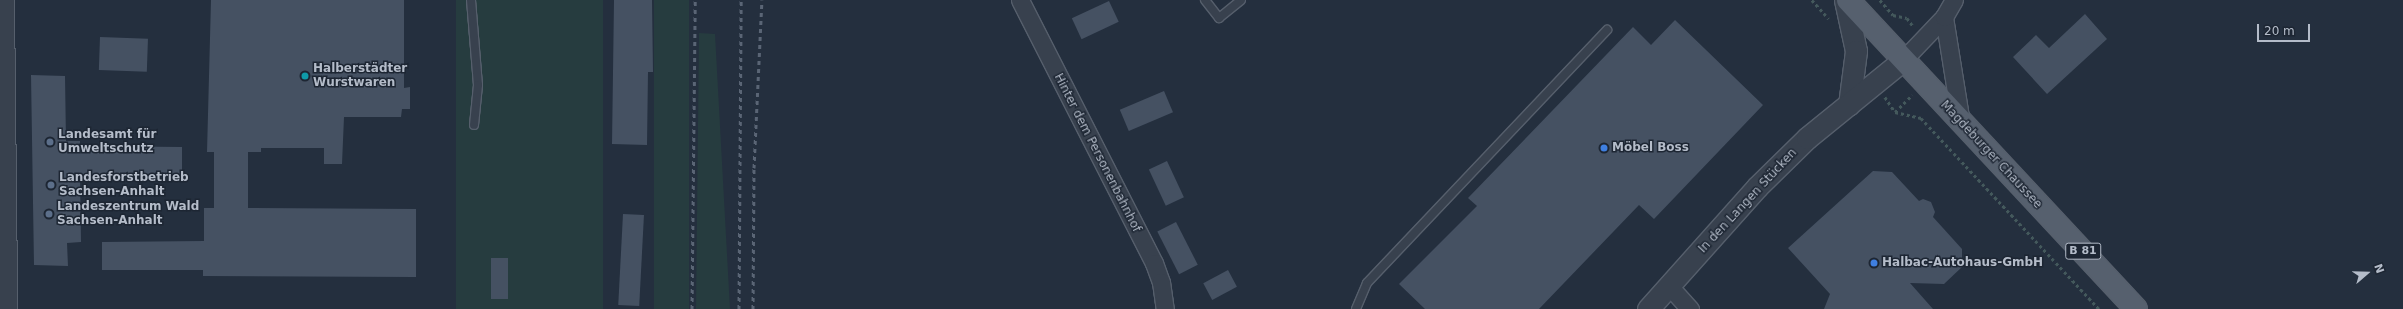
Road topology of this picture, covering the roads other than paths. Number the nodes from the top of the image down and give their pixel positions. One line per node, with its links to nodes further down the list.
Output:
1 (5, 0): 14 (street)
2 (471, 0): 13 (lane)
3 (1020, 0): 17 (street, Hinter dem Personenbahnhof)
4 (1205, 0): 5 (lane)
5 (1241, 0)
6 (1847, 0): 10 (main road, Magdeburger Chaussee / B 81); 11 (street)
7 (1954, 0): 8 (street)
8 (1944, 17): 10 (street); 12 (street)
9 (1607, 30): 18 (lane)
10 (1903, 60): 11 (street, In den Langen Stücken); 12 (main road, Magdeburger Chaussee / B 81)
11 (1849, 105): 15 (street, In den Langen Stücken)
12 (1961, 124): 21 (main road, Magdeburger Chaussee / B 81)
13 (474, 125)
14 (3, 168): 16 (street)
15 (1670, 286): 19 (street, In den Langen Stücken); 20 (street)
16 (8, 309)
17 (1166, 309)
18 (1356, 309)
19 (1648, 309)
20 (1690, 309)
21 (2136, 309)

